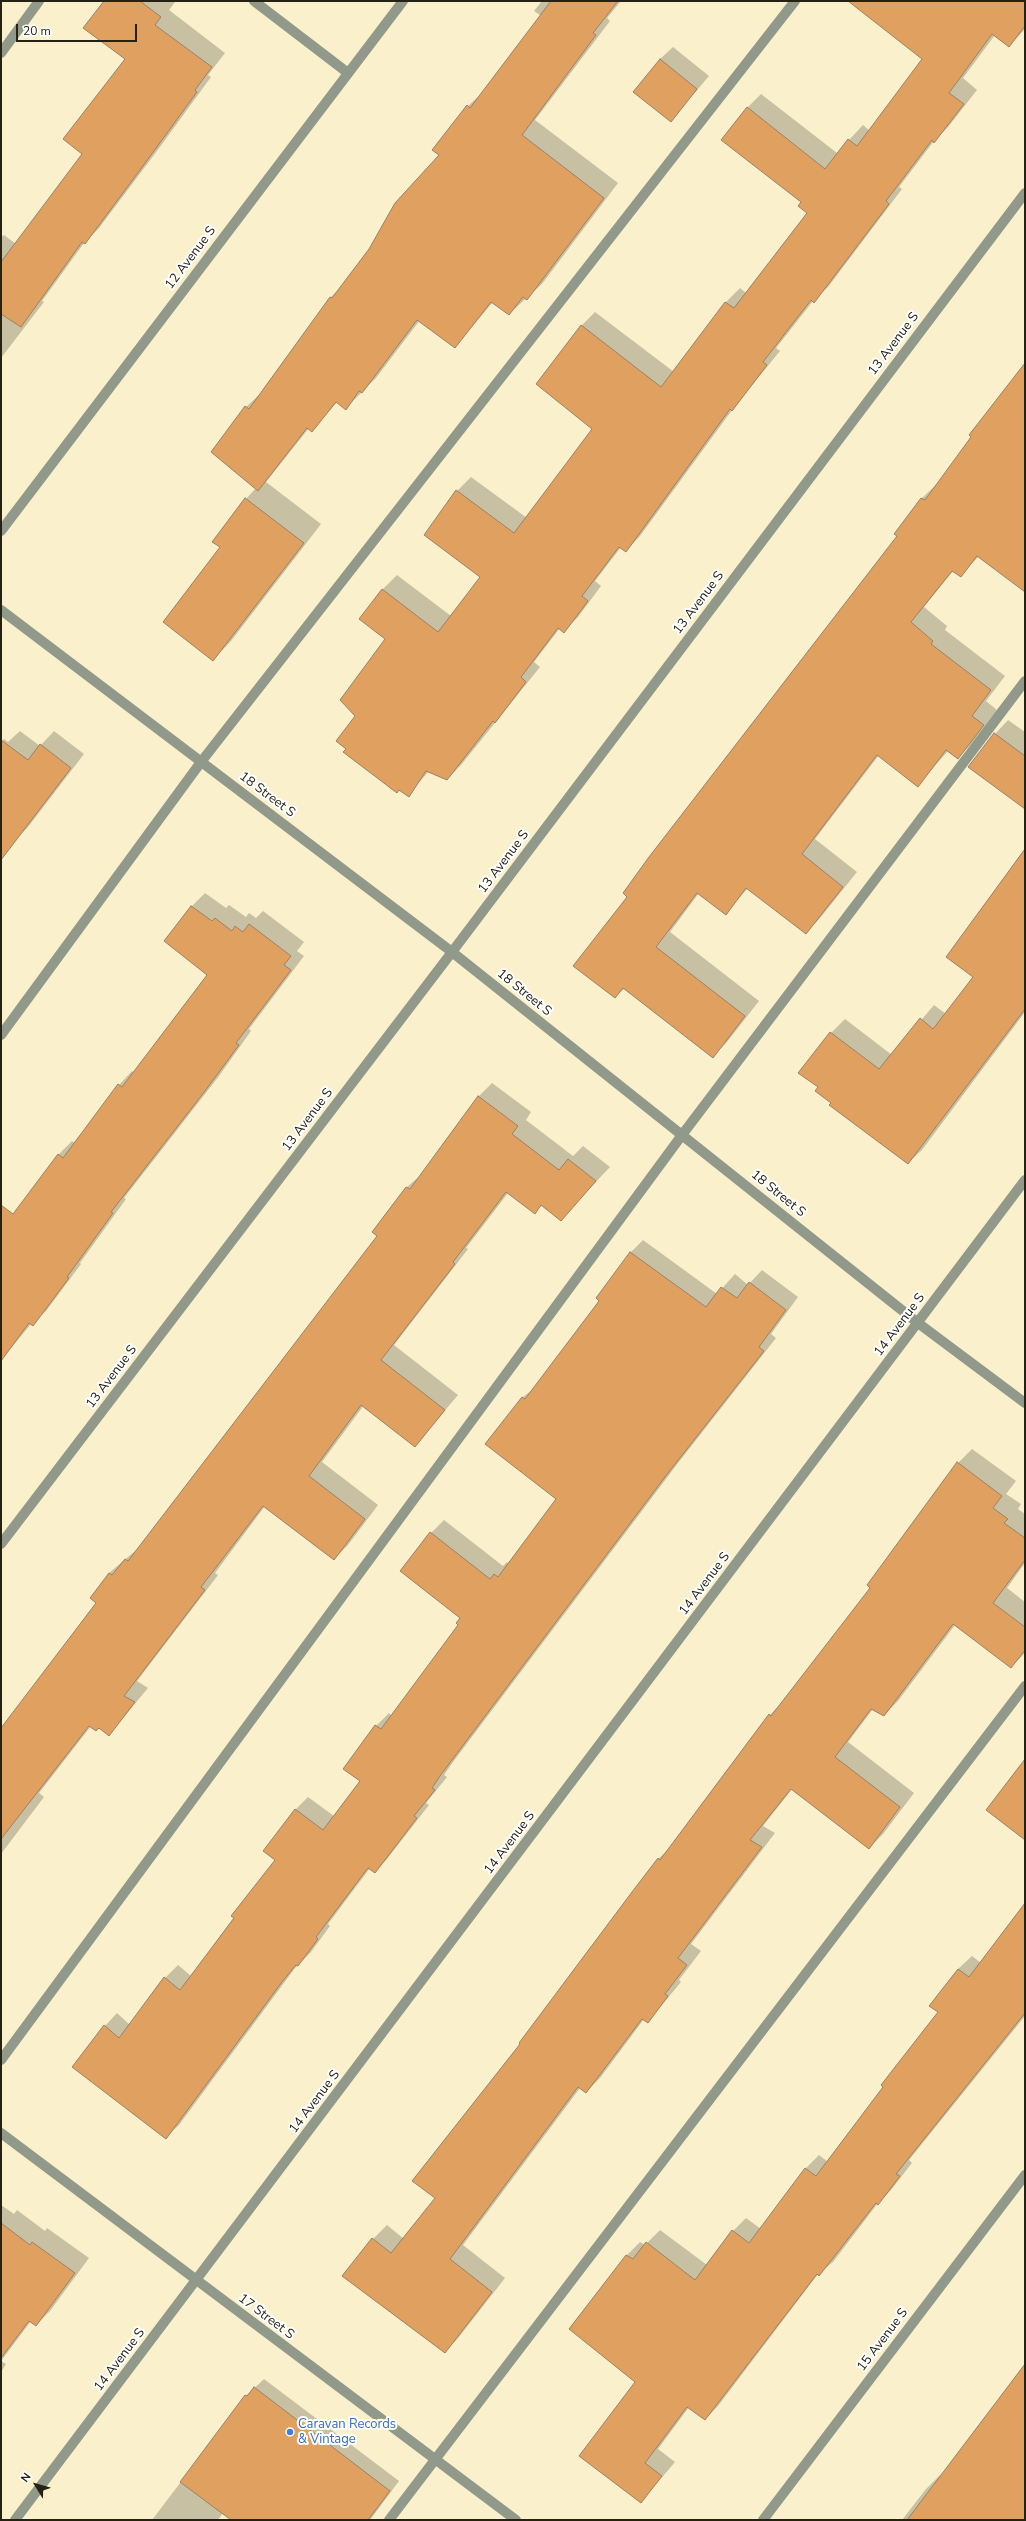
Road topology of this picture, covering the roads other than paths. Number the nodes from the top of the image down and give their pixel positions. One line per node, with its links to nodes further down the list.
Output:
1 (39, 1): 5 (street)
2 (254, 1): 6 (street)
3 (403, 1): 6 (street, 12 Avenue S)
4 (794, 1): 11 (street)
5 (1, 53)
6 (348, 73): 8 (street, 12 Avenue S)
7 (1025, 193): 12 (street, 13 Avenue S)
8 (1, 531)
9 (1, 610): 11 (street, 18 Street S)
10 (1025, 681): 14 (street)
11 (201, 762): 12 (street, 18 Street S); 13 (street)
12 (452, 952): 14 (street, 18 Street S); 18 (street, 13 Avenue S)
13 (1, 1035)
14 (682, 1135): 16 (street, 18 Street S); 20 (street)
15 (1025, 1180): 16 (street, 14 Avenue S)
16 (918, 1323): 17 (street, 18 Street S); 23 (street, 14 Avenue S)
17 (1025, 1403)
18 (1, 1544)
19 (1025, 1686): 24 (street)
20 (1, 2060)
21 (1, 2133): 23 (street, 17 Street S)
22 (1025, 2175): 28 (street, 15 Avenue S)
23 (196, 2281): 24 (street, 17 Street S); 25 (street, 14 Avenue S)
24 (435, 2460): 26 (street); 27 (street, 17 Street S)
25 (15, 2520)
26 (389, 2520)
27 (516, 2520)
28 (763, 2520)

